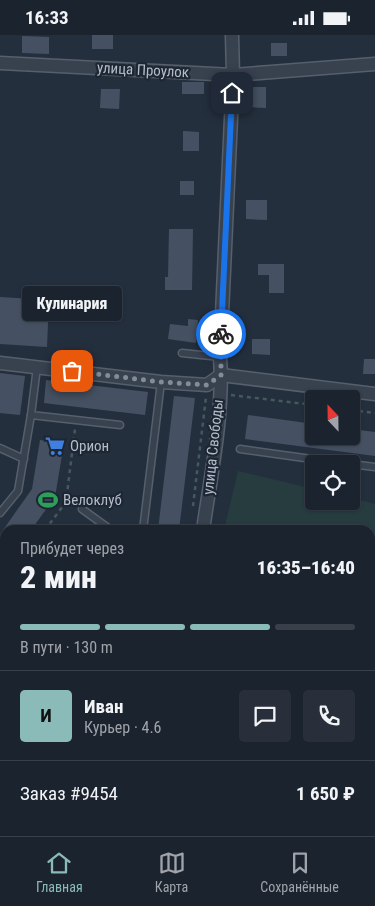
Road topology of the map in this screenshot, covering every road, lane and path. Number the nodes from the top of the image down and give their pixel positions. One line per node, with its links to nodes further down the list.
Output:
1 (232, 35): 4 (street, улица Свободы)
2 (0, 63): 4 (street, улица Проулок)
3 (375, 64): 4 (street, улица Проулок)
4 (233, 75): 6 (street, улица Свободы)
5 (182, 353): 6 (lane)
6 (220, 357): 9 (street, улица Свободы)
7 (0, 363): 8 (street)
8 (37, 367): 10 (street); 17 (lane)
9 (221, 375): 11 (street); 12 (street); 32 (street, улица Свободы)
10 (161, 382): 11 (street); 31 (lane)
11 (207, 385): 27 (path)
12 (375, 394)
13 (237, 395): 14 (path)
14 (305, 404)
15 (360, 411): 16 (path)
16 (375, 413)
17 (31, 415): 18 (lane); 23 (lane)
18 (76, 420): 19 (lane); 29 (path)
19 (120, 425)
20 (0, 448): 23 (lane)
21 (240, 449): 22 (lane)
22 (305, 458)
23 (24, 459): 28 (lane)
24 (360, 465): 25 (lane)
25 (375, 467)
26 (82, 509): 30 (lane)
27 (192, 511)
28 (0, 513)
29 (49, 525)
30 (103, 525)
31 (144, 525)
32 (204, 525)

